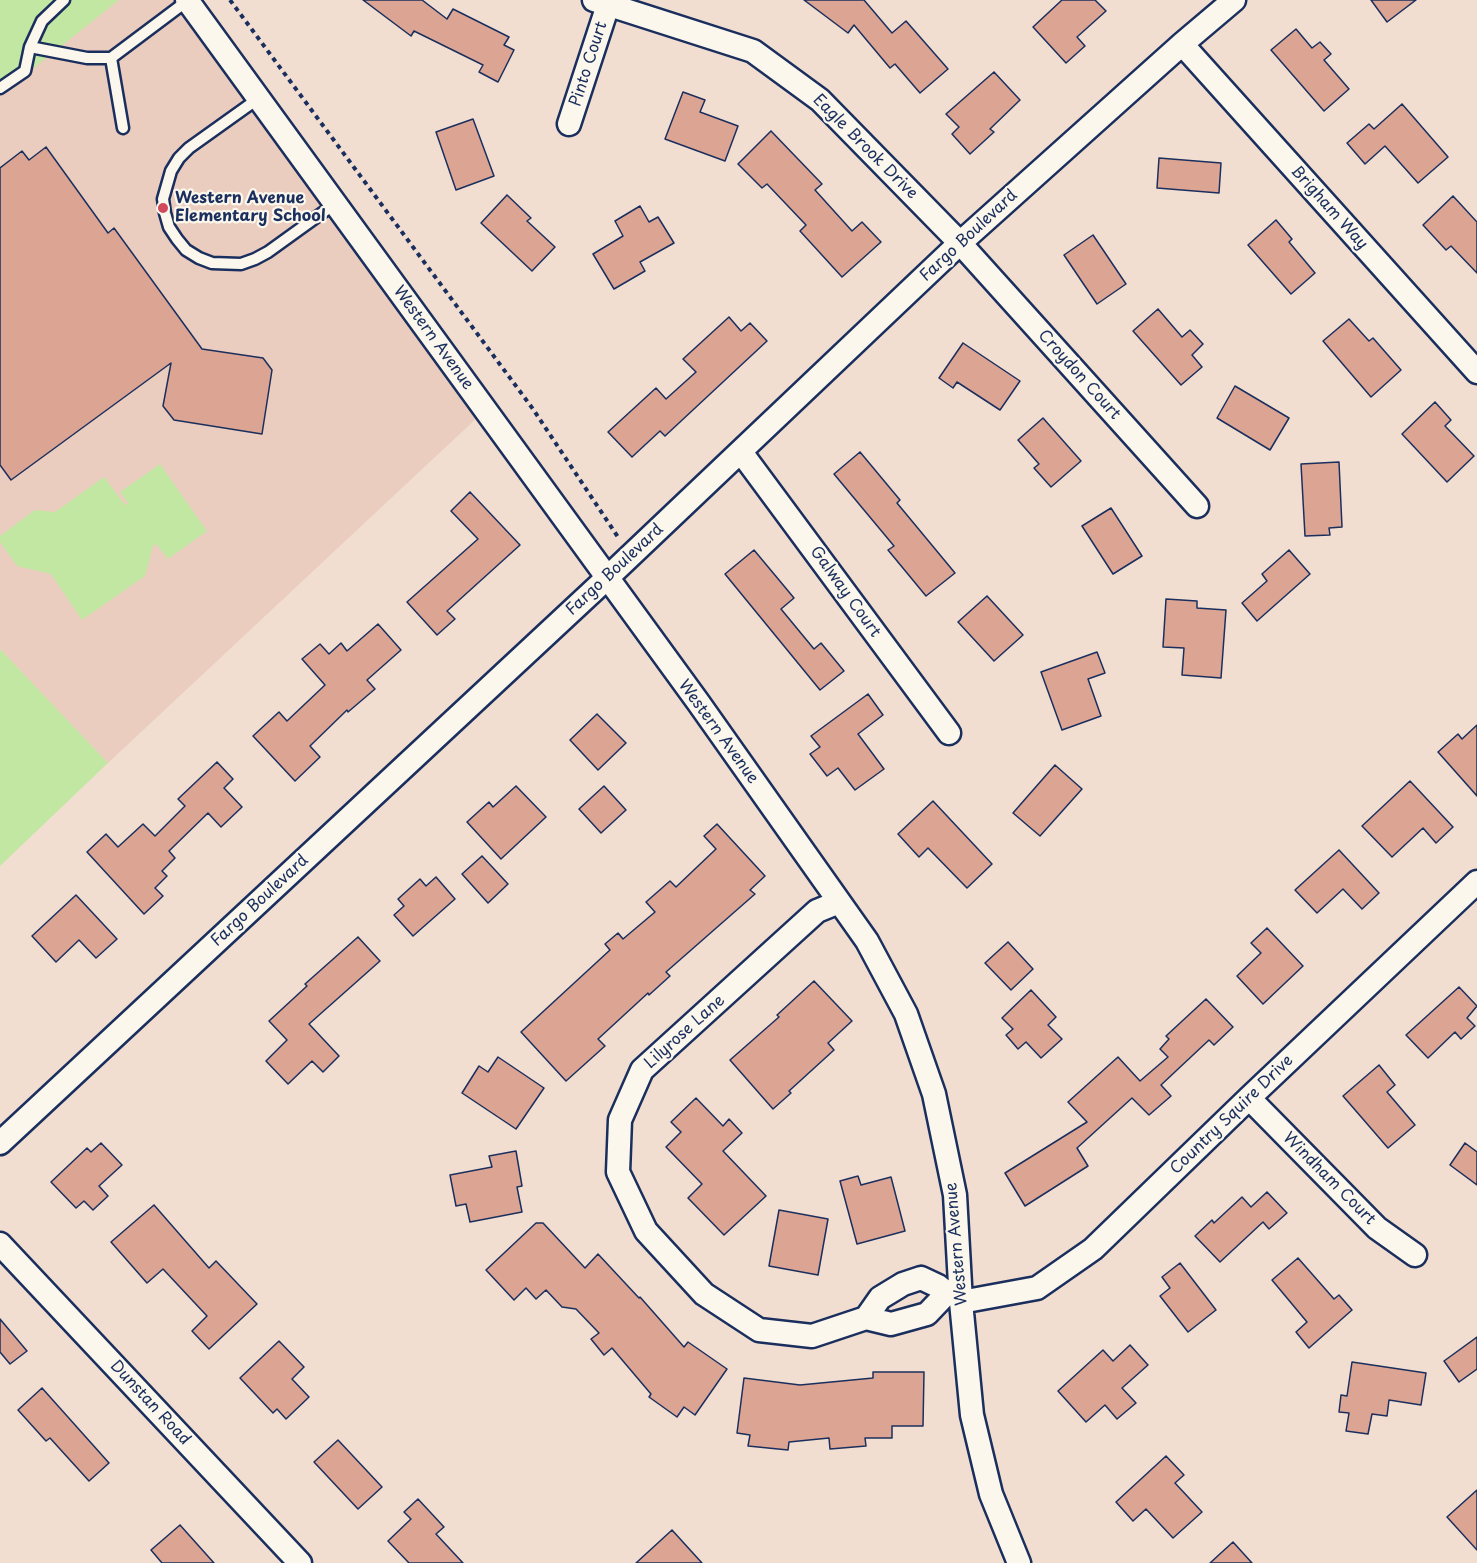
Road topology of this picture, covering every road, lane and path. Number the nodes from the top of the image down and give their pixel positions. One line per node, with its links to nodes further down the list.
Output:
1 (64, 0): 7 (lane)
2 (187, 0): 8 (lane); 10 (street, Western Avenue)
3 (230, 0): 18 (path)
4 (1234, 0): 6 (street, Fargo Boulevard)
5 (601, 2): 11 (street, Pinto Court); 14 (street, Eagle Brook Drive)
6 (1182, 44): 14 (street, Fargo Boulevard); 15 (street, Brigham Way)
7 (30, 47): 8 (lane); 9 (lane)
8 (111, 58): 12 (lane)
9 (0, 88)
10 (259, 98): 13 (street, Western Avenue); 13 (lane)
11 (569, 124)
12 (123, 128)
13 (336, 203): 19 (street, Western Avenue)
14 (960, 243): 16 (street, Fargo Boulevard); 17 (street, Croydon Court)
15 (1477, 372)
16 (741, 452): 18 (street, Fargo Boulevard); 20 (street, Galway Court)
17 (1197, 506)
18 (630, 555): 19 (street, Fargo Boulevard)
19 (607, 578): 22 (street, Western Avenue); 24 (street, Fargo Boulevard)
20 (949, 733)
21 (1477, 882): 23 (street, Country Squire Drive)
22 (839, 902): 27 (street, Western Avenue); 28 (street, Lilyrose Lane)
23 (1249, 1098): 26 (street, Windham Court); 27 (street, Country Squire Drive)
24 (0, 1143)
25 (0, 1244): 30 (street, Dunstan Road)
26 (1415, 1255)
27 (956, 1295): 28 (street); 28 (street); 29 (street, Western Avenue)
28 (866, 1318)
29 (1017, 1562)
30 (300, 1563)

